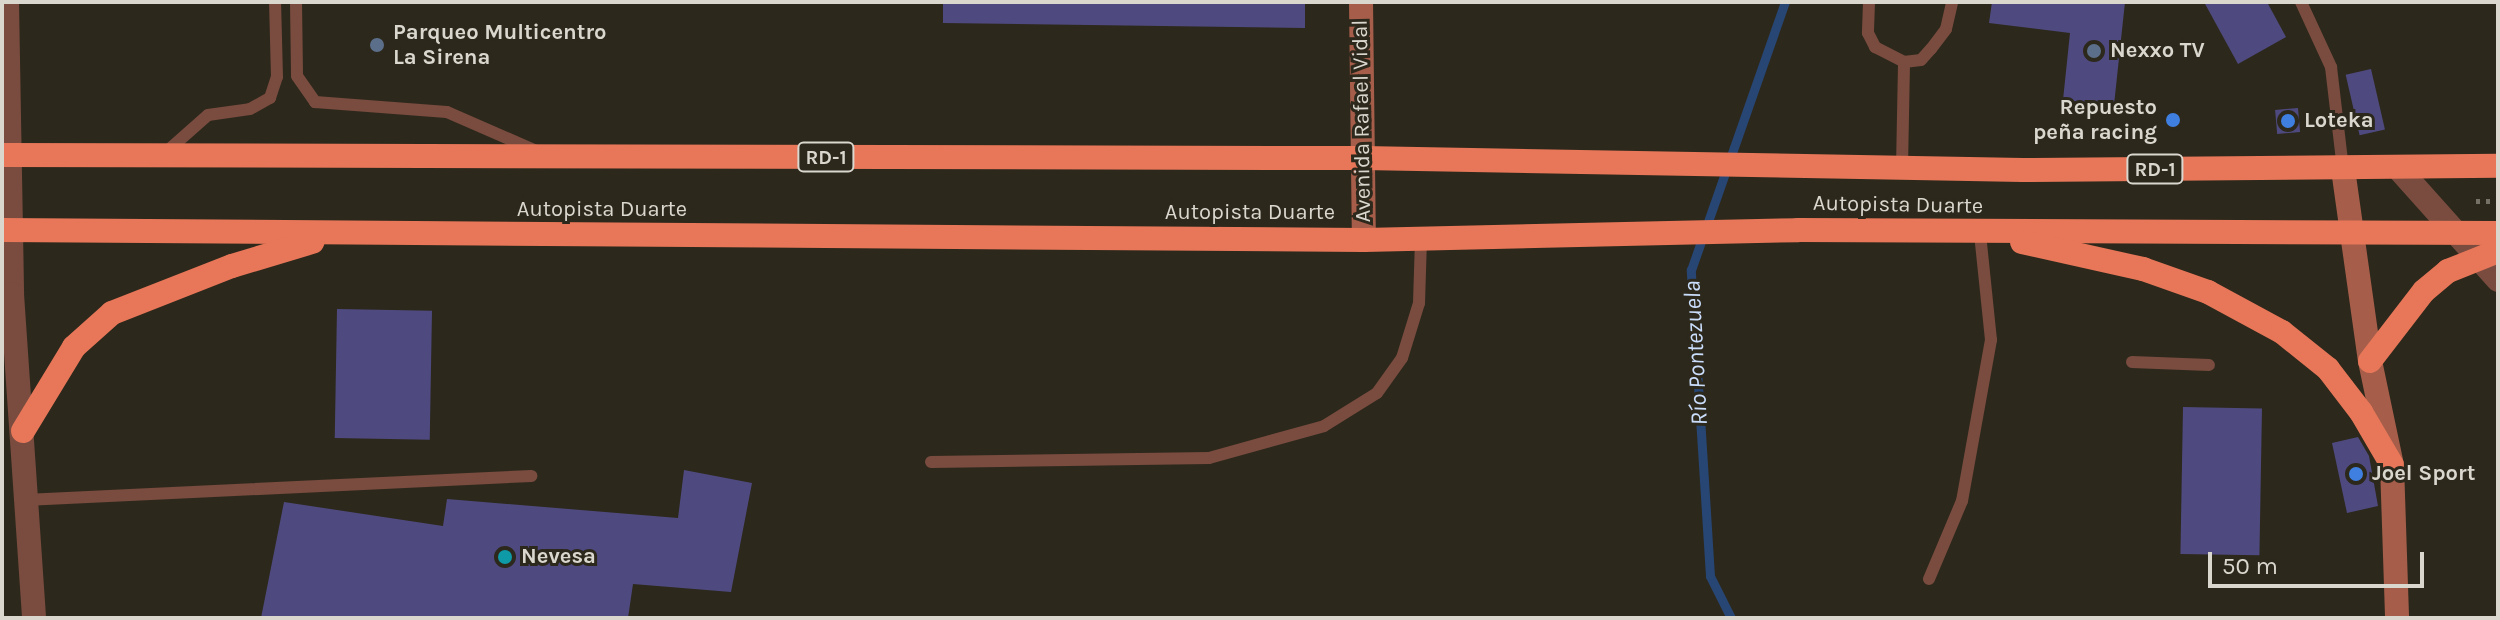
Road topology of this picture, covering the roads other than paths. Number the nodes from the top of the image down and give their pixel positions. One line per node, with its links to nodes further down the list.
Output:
1 (7, 2): 9 (street)
2 (275, 2): 10 (lane)
3 (296, 2): 11 (lane)
4 (1361, 2): 12 (street, Avenida Rafael Vidal)
5 (1869, 2): 8 (lane)
6 (1952, 2): 8 (lane)
7 (2301, 2): 16 (lane)
8 (1904, 62): 14 (lane)
9 (5, 155): 10 (highway, Autopista Duarte / RD-1); 17 (street)
10 (162, 156): 11 (highway, Autopista Duarte / RD-1)
11 (547, 156): 12 (highway, Autopista Duarte / RD-1)
12 (1363, 158): 14 (highway, Autopista Duarte / RD-1); 24 (street, Avenida Rafael Vidal)
13 (2498, 166): 15 (highway, Autopista Duarte / RD-1)
14 (1902, 168): 16 (highway, Autopista Duarte / RD-1)
15 (2398, 168): 16 (highway, Autopista Duarte / RD-1); 19 (street)
16 (2343, 169): 21 (street)
17 (8, 230): 22 (highway, Autopista Duarte); 30 (street)
18 (1980, 233): 21 (highway, Autopista Duarte); 23 (highway, Autopista Duarte); 32 (highway); 37 (lane)
19 (2457, 233): 20 (highway, Autopista Duarte); 21 (highway, Autopista Duarte); 25 (street)
20 (2498, 233)
21 (2354, 234): 27 (street)
22 (336, 235): 24 (highway, Autopista Duarte); 30 (highway)
23 (1421, 239): 24 (highway, Autopista Duarte); 31 (lane)
24 (1364, 240)
25 (2488, 254): 26 (street); 27 (highway)
26 (2498, 280)
27 (2370, 361): 32 (street)
28 (2132, 362): 29 (lane)
29 (2209, 365)
30 (23, 431): 34 (street)
31 (931, 462)
32 (2392, 465): 39 (street)
33 (531, 476): 34 (lane)
34 (25, 500): 35 (street)
35 (27, 527): 36 (street); 38 (street)
36 (2, 529)
37 (1929, 579)
38 (34, 618)
39 (2397, 618)

